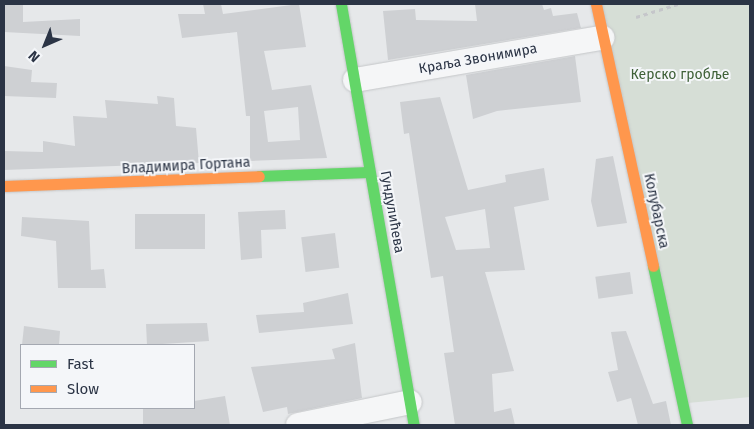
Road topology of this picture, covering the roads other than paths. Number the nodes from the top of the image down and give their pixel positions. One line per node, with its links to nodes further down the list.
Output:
1 (341, 4): 4 (street, Гундулићева)
2 (596, 4): 3 (street, Колубарска)
3 (602, 38): 4 (street, Краља Звонимира); 10 (street, Колубарска)
4 (355, 80): 5 (street, Гундулићева)
5 (369, 172): 6 (street, Владимира Гортана); 7 (street, Гундулићева)
6 (4, 186)
7 (410, 402): 8 (street); 9 (street, Гундулићева)
8 (298, 425)
9 (414, 425)
10 (688, 425)

